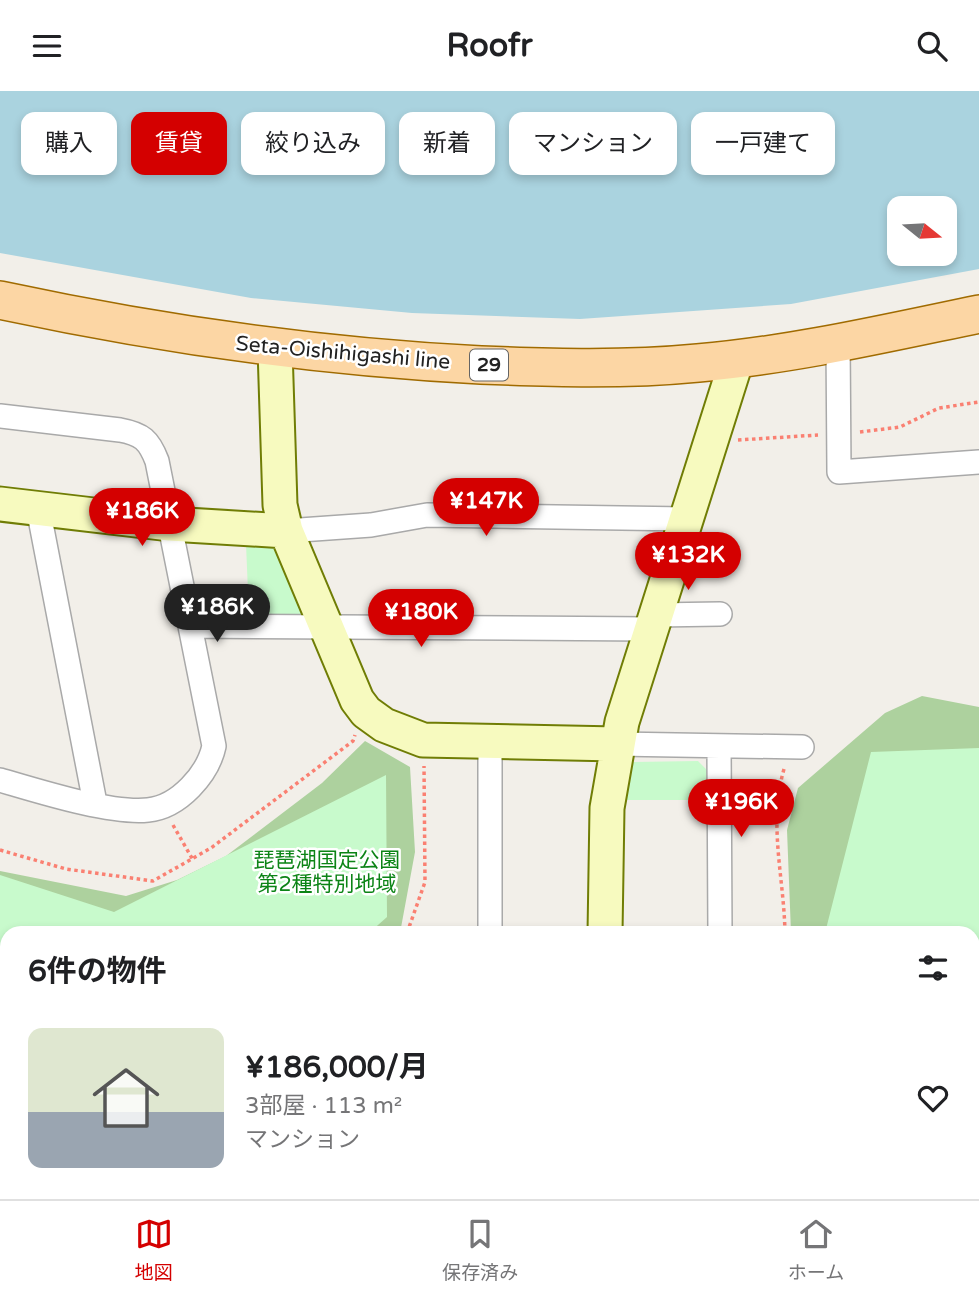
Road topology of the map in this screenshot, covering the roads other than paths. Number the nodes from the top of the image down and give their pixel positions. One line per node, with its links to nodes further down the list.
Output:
1 (0, 300): 4 (main road, Seta-Oishihigashi line / 29)
2 (979, 313): 3 (main road, Seta-Oishihigashi line / 29)
3 (838, 341): 5 (main road, Seta-Oishihigashi line / 29); 7 (street)
4 (275, 349): 5 (main road, Seta-Oishihigashi line / 29); 12 (street)
5 (737, 359): 10 (street)
6 (0, 417): 11 (street)
7 (979, 463)
8 (0, 504): 9 (street)
9 (38, 508): 11 (street); 22 (street)
10 (686, 519): 12 (street); 14 (street)
11 (170, 524): 12 (street); 15 (street)
12 (286, 531): 16 (street)
13 (720, 614): 14 (street)
14 (654, 622): 16 (street); 18 (street)
15 (191, 626): 16 (street); 22 (street)
16 (325, 626): 17 (street)
17 (490, 741): 18 (street); 23 (street)
18 (617, 744): 19 (street); 24 (street)
19 (719, 746): 20 (street); 25 (street)
20 (797, 747)
21 (0, 780): 22 (street)
22 (95, 803)
23 (490, 926)
24 (605, 926)
25 (720, 926)

